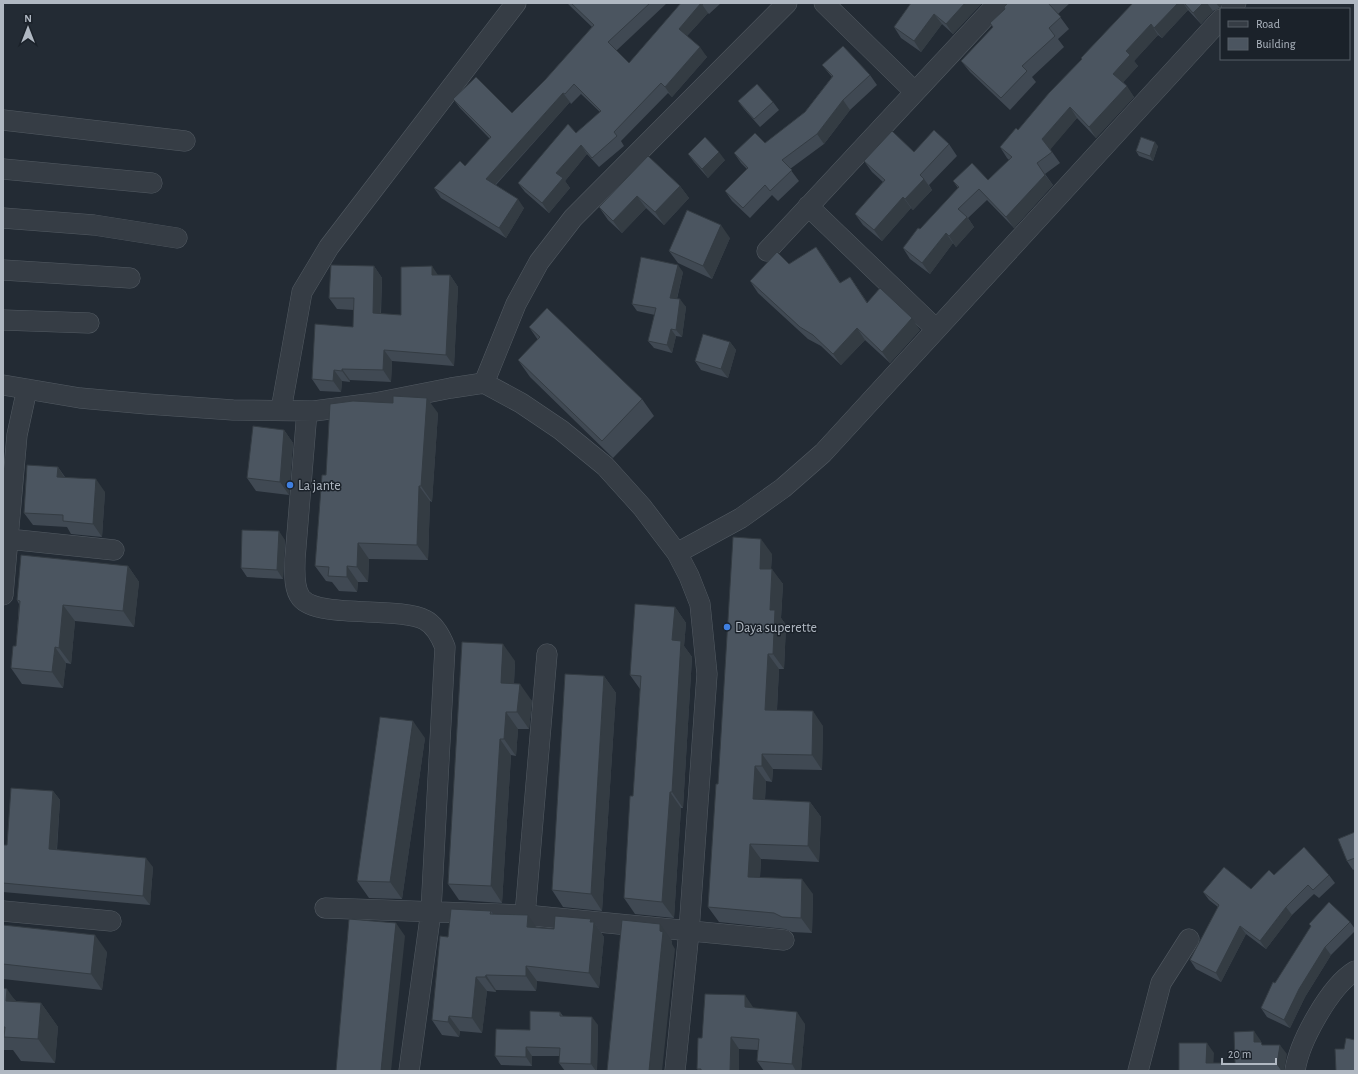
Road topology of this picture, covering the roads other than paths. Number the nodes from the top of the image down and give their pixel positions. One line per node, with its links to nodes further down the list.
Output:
1 (516, 3): 23 (street)
2 (786, 3): 20 (street)
3 (824, 3): 6 (street)
4 (998, 3): 6 (street)
5 (1220, 20): 19 (street)
6 (915, 92): 11 (street)
7 (3, 120): 8 (street)
8 (185, 141)
9 (3, 169): 10 (street)
10 (152, 184)
11 (808, 206): 14 (street); 19 (street)
12 (3, 218): 13 (street)
13 (177, 238)
14 (767, 251)
15 (3, 270): 16 (street)
16 (130, 278)
17 (3, 320): 18 (street)
18 (89, 323)
19 (936, 329): 27 (street)
20 (484, 383): 24 (street); 27 (street)
21 (3, 385): 22 (street)
22 (27, 389): 23 (street); 25 (street)
23 (281, 410): 24 (street)
24 (307, 411): 32 (street)
25 (6, 537): 26 (street); 28 (street)
26 (114, 550)
27 (676, 553): 35 (street)
28 (3, 595)
29 (547, 654): 33 (street)
30 (325, 908): 32 (street)
31 (3, 911): 34 (street)
32 (430, 911): 33 (street); 39 (street)
33 (525, 915): 35 (street)
34 (111, 921)
35 (689, 931): 37 (street); 40 (street)
36 (1190, 939): 41 (street)
37 (784, 940)
38 (1355, 971): 42 (street)
39 (409, 1071)
40 (675, 1071)
41 (1138, 1071)
42 (1295, 1071)

